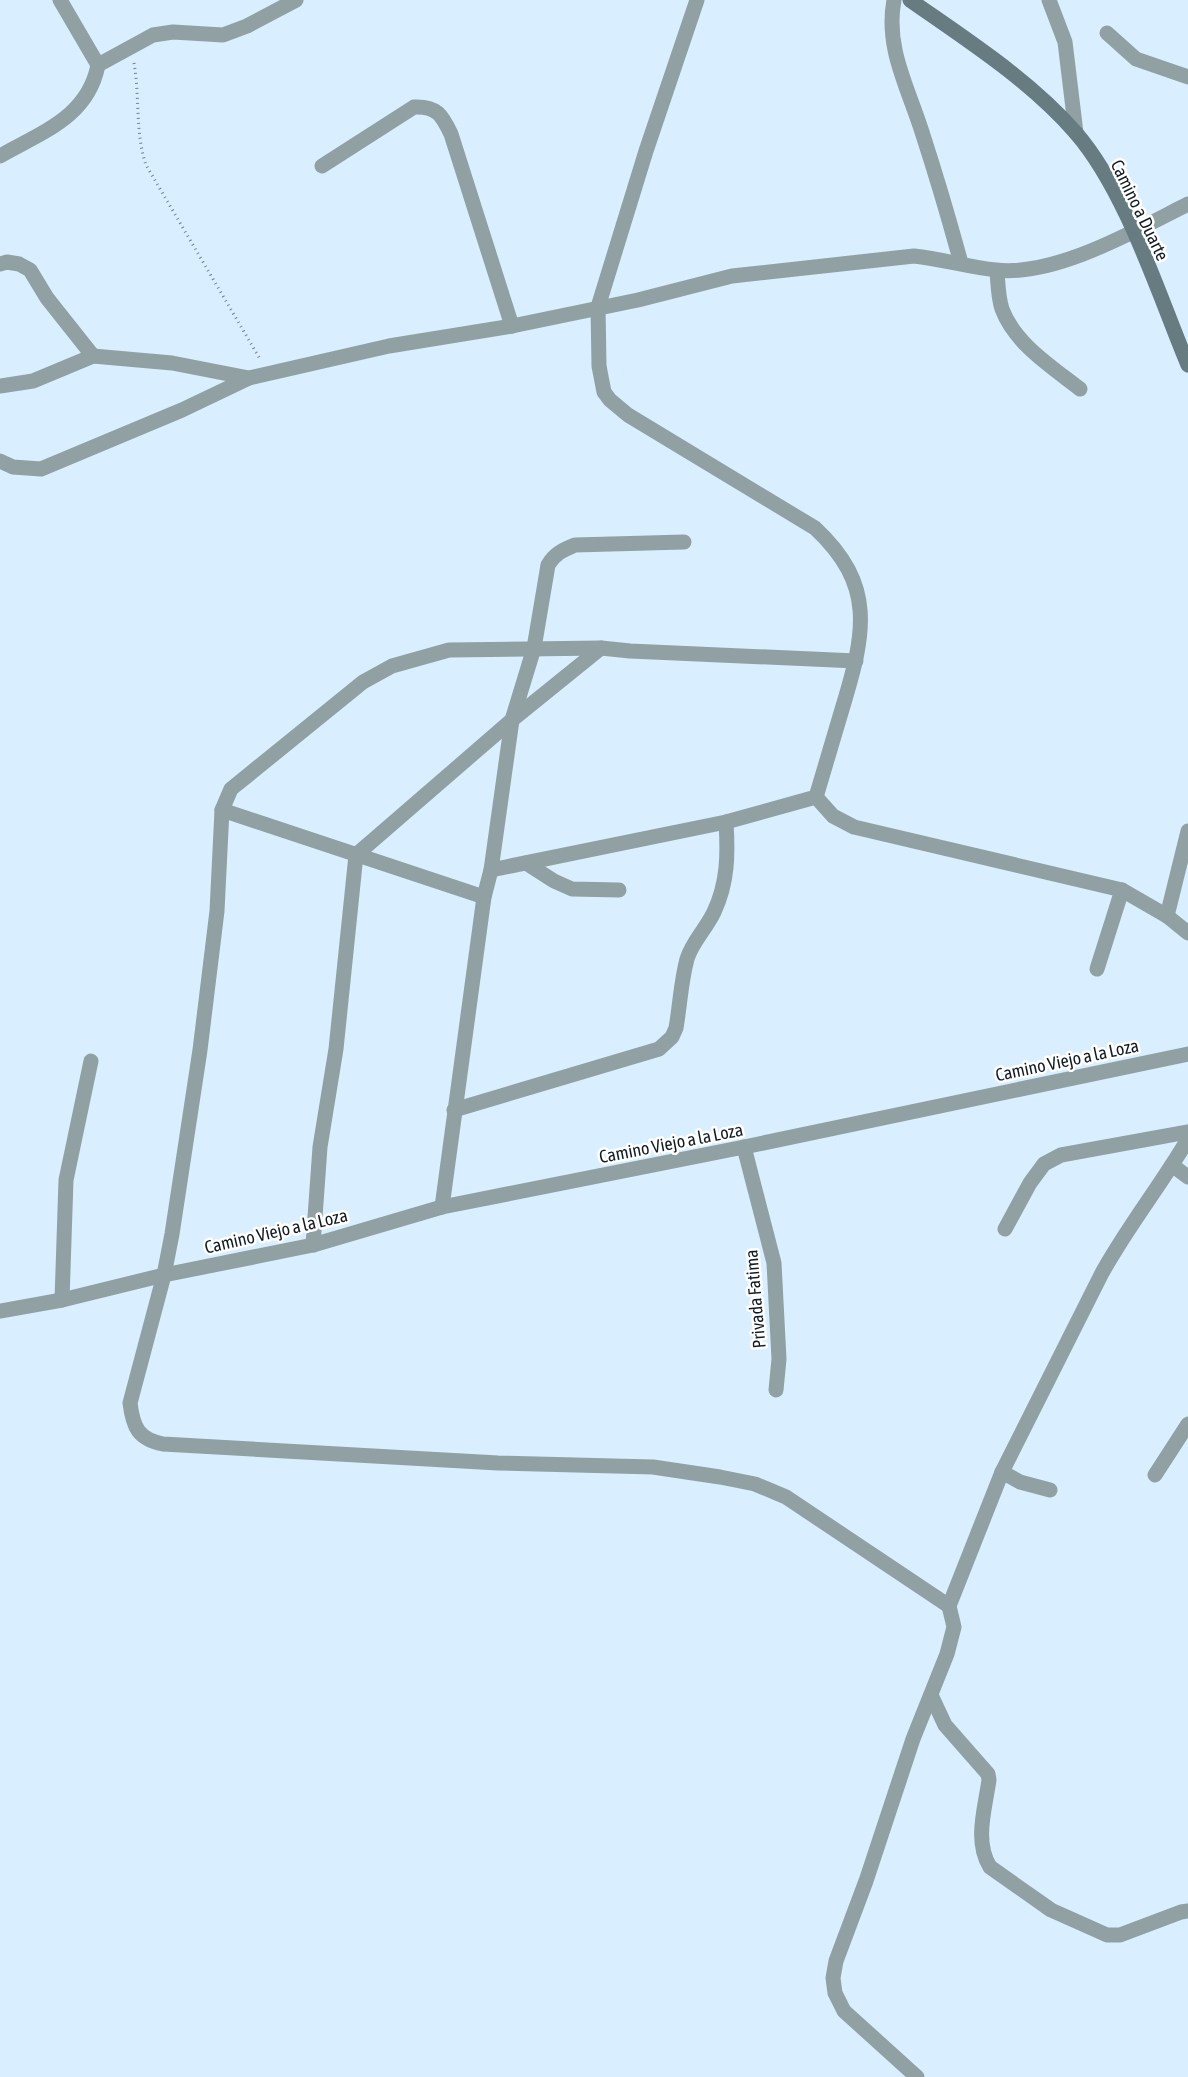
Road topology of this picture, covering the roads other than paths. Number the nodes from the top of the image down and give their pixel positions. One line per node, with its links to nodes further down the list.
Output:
1 (60, 0): 8 (street)
2 (296, 0): 8 (street)
3 (697, 0): 18 (street)
4 (894, 0): 15 (street)
5 (910, 0): 10 (street, Camino a Duarte)
6 (1049, 0): 10 (street)
7 (1107, 33): 9 (street)
8 (98, 65): 11 (street)
9 (1188, 77)
10 (1076, 133): 14 (street, Camino a Duarte)
11 (0, 156)
12 (322, 166): 19 (street)
13 (1188, 204): 14 (street)
14 (1133, 232): 17 (street); 21 (street, Camino a Duarte)
15 (961, 263): 17 (street); 18 (street)
16 (0, 264): 20 (street)
17 (997, 271): 24 (street)
18 (598, 307): 19 (street); 29 (street)
19 (512, 326): 22 (street)
20 (93, 356): 22 (street); 23 (street)
21 (1188, 365)
22 (249, 378): 25 (street)
23 (0, 386)
24 (1080, 389)
25 (0, 461)
26 (684, 542): 27 (street)
27 (534, 648): 28 (street); 30 (street); 32 (street)
28 (601, 648): 29 (street); 30 (street)
29 (856, 661): 31 (street)
30 (512, 720): 35 (street); 37 (street)
31 (816, 797): 33 (street); 39 (street)
32 (222, 810): 35 (street); 55 (street)
33 (726, 822): 36 (street); 46 (street)
34 (1188, 831): 41 (street)
35 (356, 854): 40 (street); 54 (street)
36 (526, 863): 37 (street); 38 (street)
37 (491, 870): 40 (street)
38 (619, 890)
39 (1122, 890): 41 (street); 43 (street)
40 (484, 897): 46 (street)
41 (1167, 916): 42 (street)
42 (1188, 934)
43 (1097, 969)
44 (1188, 1054): 49 (street, Camino Viejo a la Loza)
45 (90, 1061): 56 (street)
46 (454, 1110): 52 (street)
47 (1188, 1132): 53 (street)
48 (1188, 1139): 50 (street)
49 (744, 1147): 52 (street, Camino Viejo a la Loza); 58 (street, Privada Fatima)
50 (1172, 1165): 51 (street); 60 (street)
51 (1188, 1178)
52 (442, 1207): 54 (street, Camino Viejo a la Loza)
53 (1004, 1229)
54 (313, 1245): 55 (street, Camino Viejo a la Loza)
55 (164, 1275): 56 (street, Camino Viejo a la Loza); 63 (street)
56 (62, 1300): 57 (street, Camino Viejo a la Loza)
57 (0, 1311)
58 (776, 1390)
59 (1188, 1424): 61 (street)
60 (1002, 1472): 62 (street); 63 (street)
61 (1155, 1475)
62 (1050, 1490)
63 (949, 1606): 64 (street)
64 (931, 1695): 65 (street); 66 (street)
65 (1188, 1911)
66 (917, 2077)

